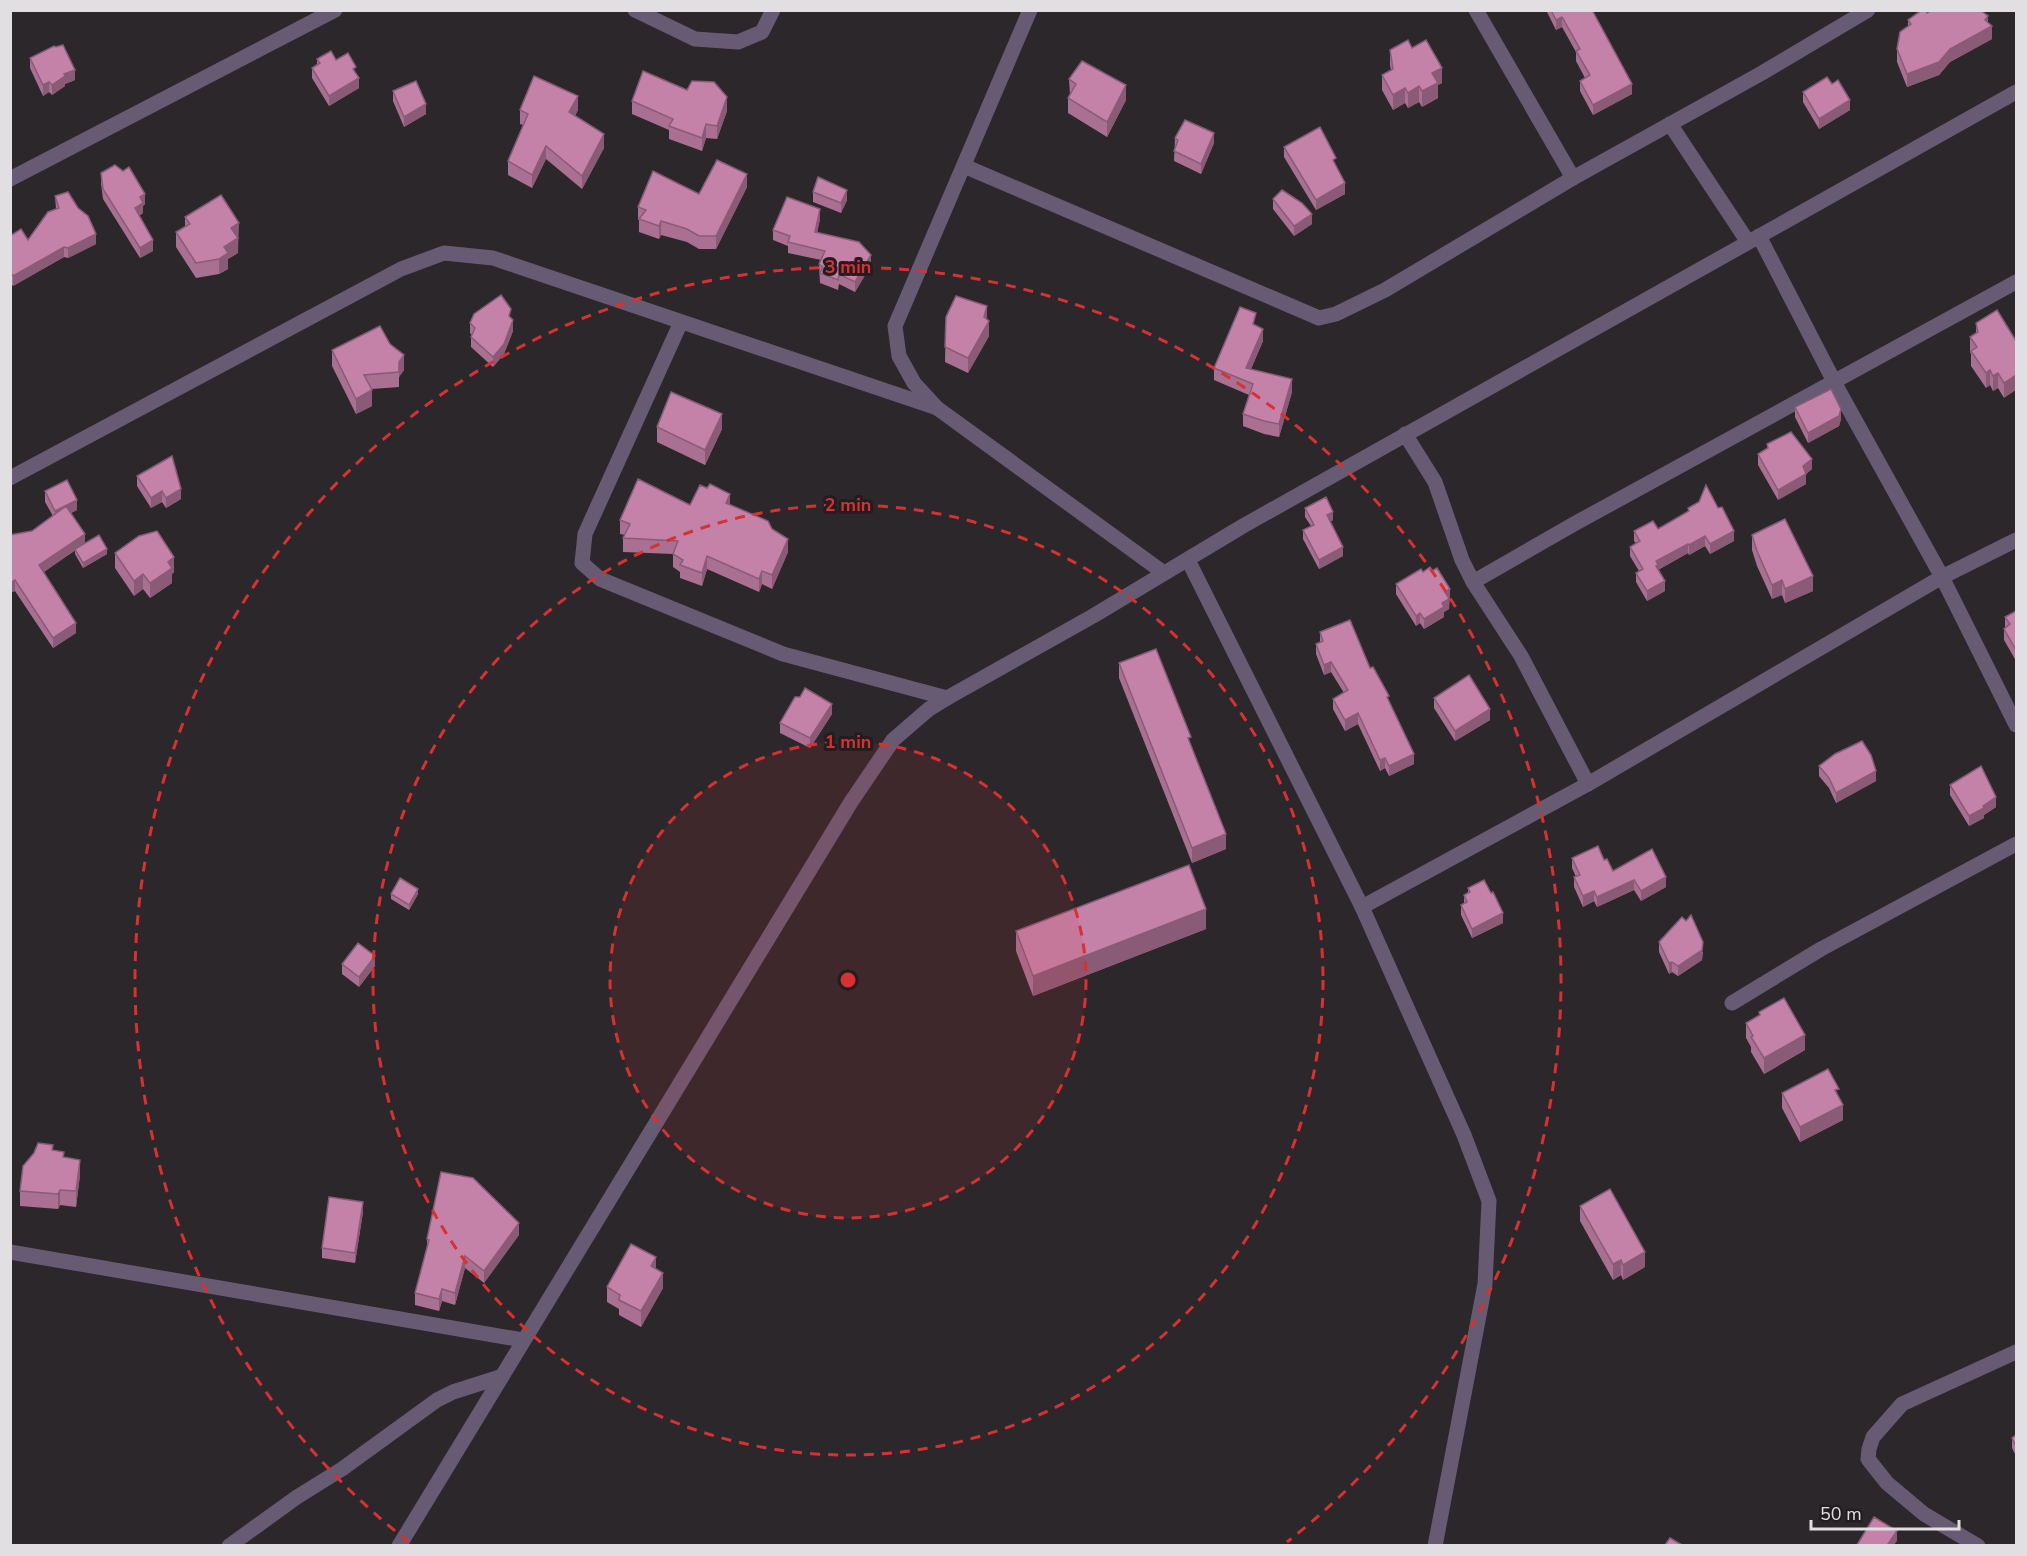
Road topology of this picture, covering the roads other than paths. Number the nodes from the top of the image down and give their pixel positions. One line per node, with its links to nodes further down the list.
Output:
1 (335, 10): 11 (street)
2 (635, 10): 3 (street)
3 (773, 10)
4 (1030, 10): 9 (street)
5 (1476, 10): 10 (street)
6 (1868, 10): 8 (street)
7 (2016, 92): 12 (street)
8 (1670, 124): 10 (street); 12 (street)
9 (964, 166): 10 (street); 16 (street)
10 (1573, 178)
11 (10, 179)
12 (1754, 239): 15 (street); 17 (street)
13 (2016, 282): 15 (street)
14 (681, 322): 16 (street); 18 (street); 24 (street)
15 (1834, 382): 22 (street); 23 (street)
16 (937, 408): 21 (street)
17 (1405, 434): 20 (street); 23 (street)
18 (10, 478)
19 (2016, 540): 22 (street)
20 (1188, 560): 21 (street); 28 (street)
21 (1164, 573): 24 (street)
22 (1942, 577): 25 (street); 26 (street)
23 (1473, 582): 26 (street)
24 (947, 698): 31 (street)
25 (2016, 725)
26 (1588, 784): 28 (street)
27 (2016, 844): 29 (street)
28 (1362, 907): 36 (street)
29 (1732, 1003)
30 (10, 1252): 31 (street)
31 (523, 1340): 33 (street)
32 (2016, 1352): 37 (street)
33 (500, 1377): 34 (street); 35 (street)
34 (229, 1545)
35 (399, 1545)
36 (1435, 1545)
37 (1978, 1545)

